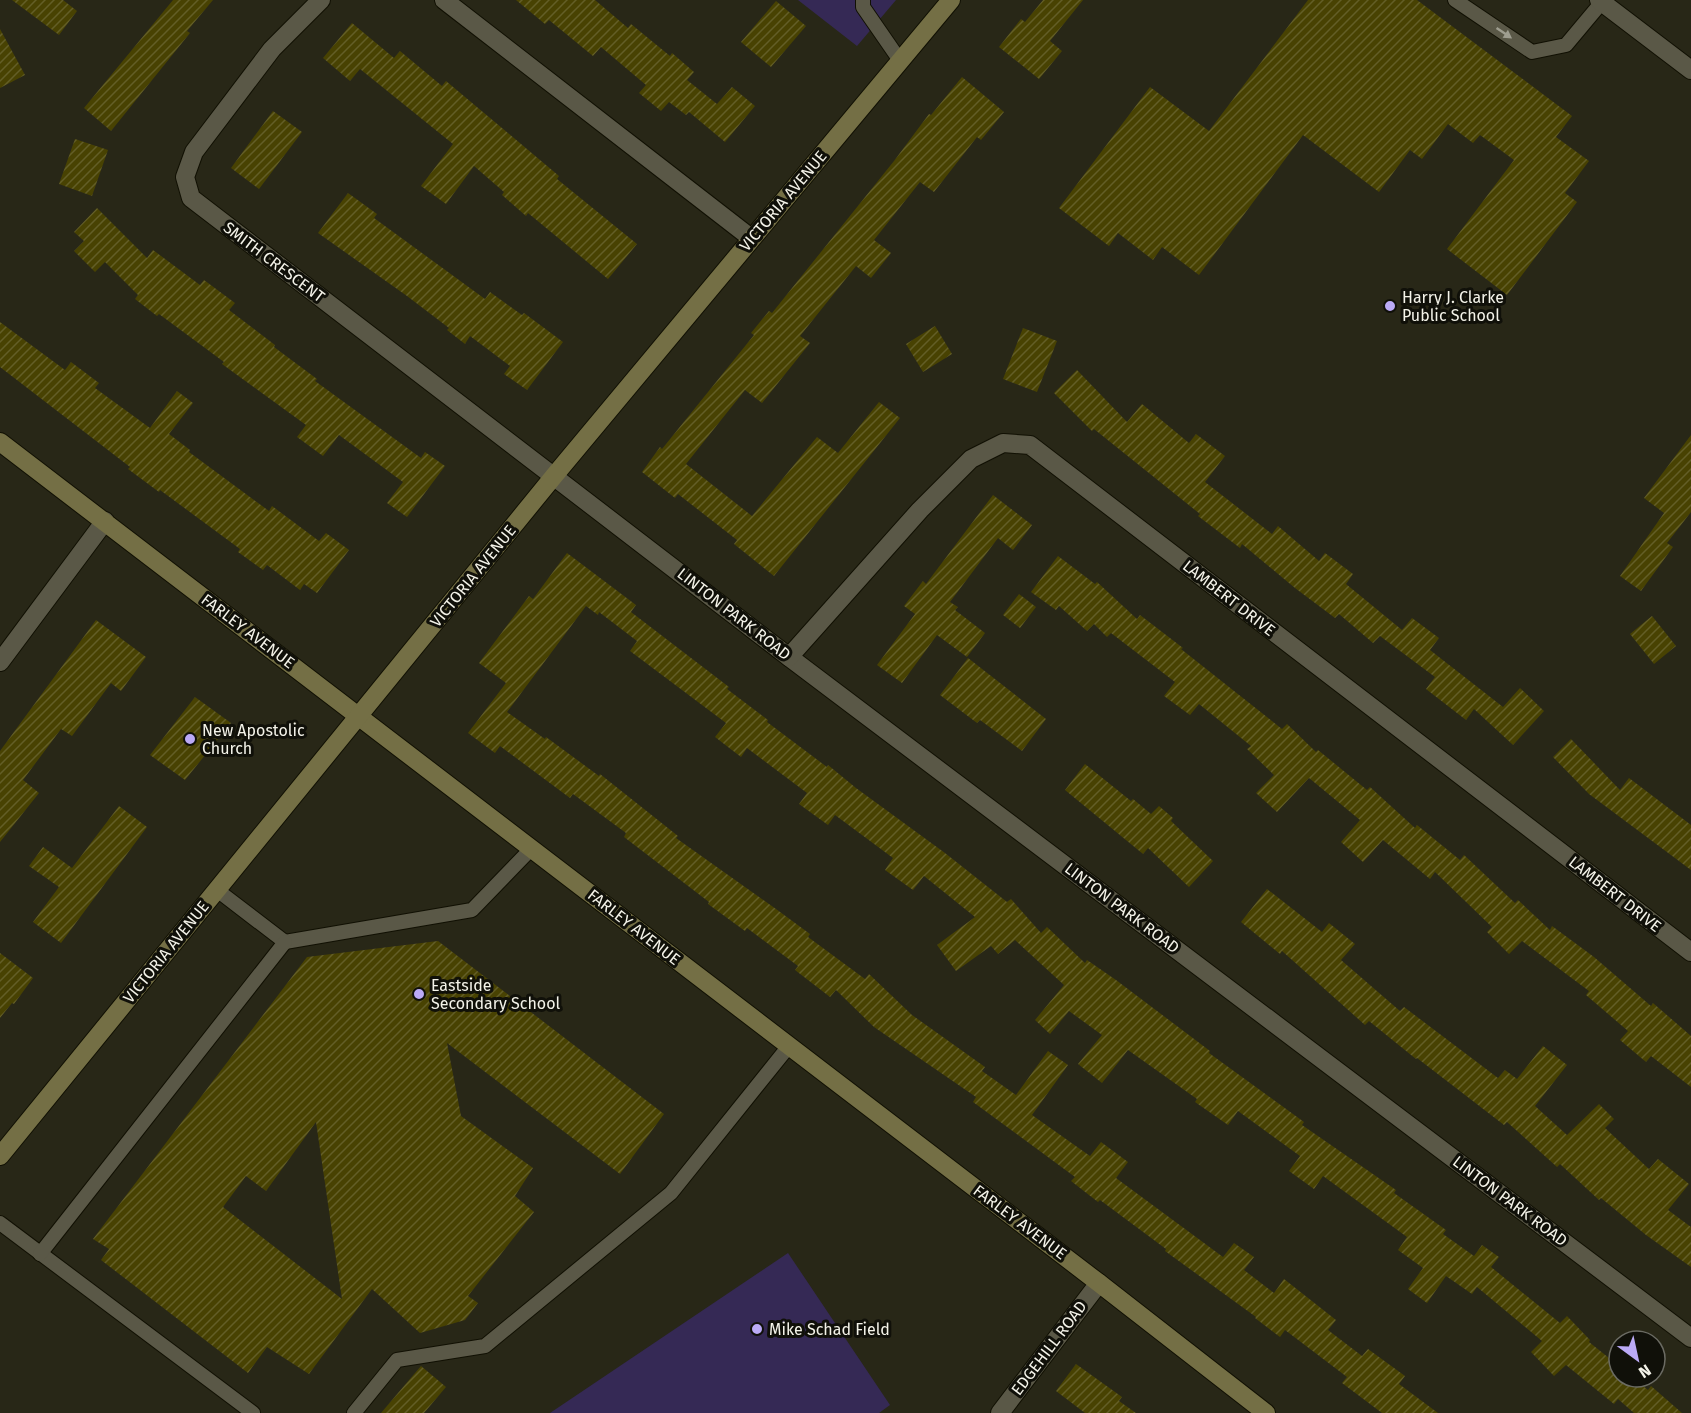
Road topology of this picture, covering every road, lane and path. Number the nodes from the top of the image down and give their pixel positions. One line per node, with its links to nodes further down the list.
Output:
1 (321, 0): 11 (street, SMITH CRESCENT)
2 (444, 0): 9 (street)
3 (863, 0): 7 (lane)
4 (951, 0): 7 (street, VICTORIA AVENUE)
5 (1455, 0): 6 (lane, one-way to 6)
6 (1600, 1): 8 (street)
7 (901, 62): 9 (street, VICTORIA AVENUE)
8 (1691, 70)
9 (751, 238): 11 (street, VICTORIA AVENUE)
10 (0, 442): 12 (street, FARLEY AVENUE)
11 (554, 476): 13 (street, LINTON PARK ROAD); 15 (street, VICTORIA AVENUE)
12 (105, 521): 14 (street); 15 (street, FARLEY AVENUE)
13 (789, 657): 19 (street, LAMBERT DRIVE); 25 (street, LINTON PARK ROAD)
14 (0, 662)
15 (359, 716): 16 (street, FARLEY AVENUE); 17 (street, VICTORIA AVENUE)
16 (532, 848): 18 (lane); 20 (street, FARLEY AVENUE)
17 (217, 890): 18 (lane); 21 (street, VICTORIA AVENUE)
18 (285, 942): 23 (lane)
19 (1691, 952)
20 (789, 1046): 24 (street, FARLEY AVENUE); 27 (lane)
21 (0, 1156)
22 (0, 1223): 23 (lane)
23 (40, 1254): 26 (lane)
24 (1099, 1282): 28 (street, EDGEHILL ROAD); 29 (street, FARLEY AVENUE)
25 (1691, 1338)
26 (253, 1413)
27 (354, 1413)
28 (1000, 1413)
29 (1266, 1413)

